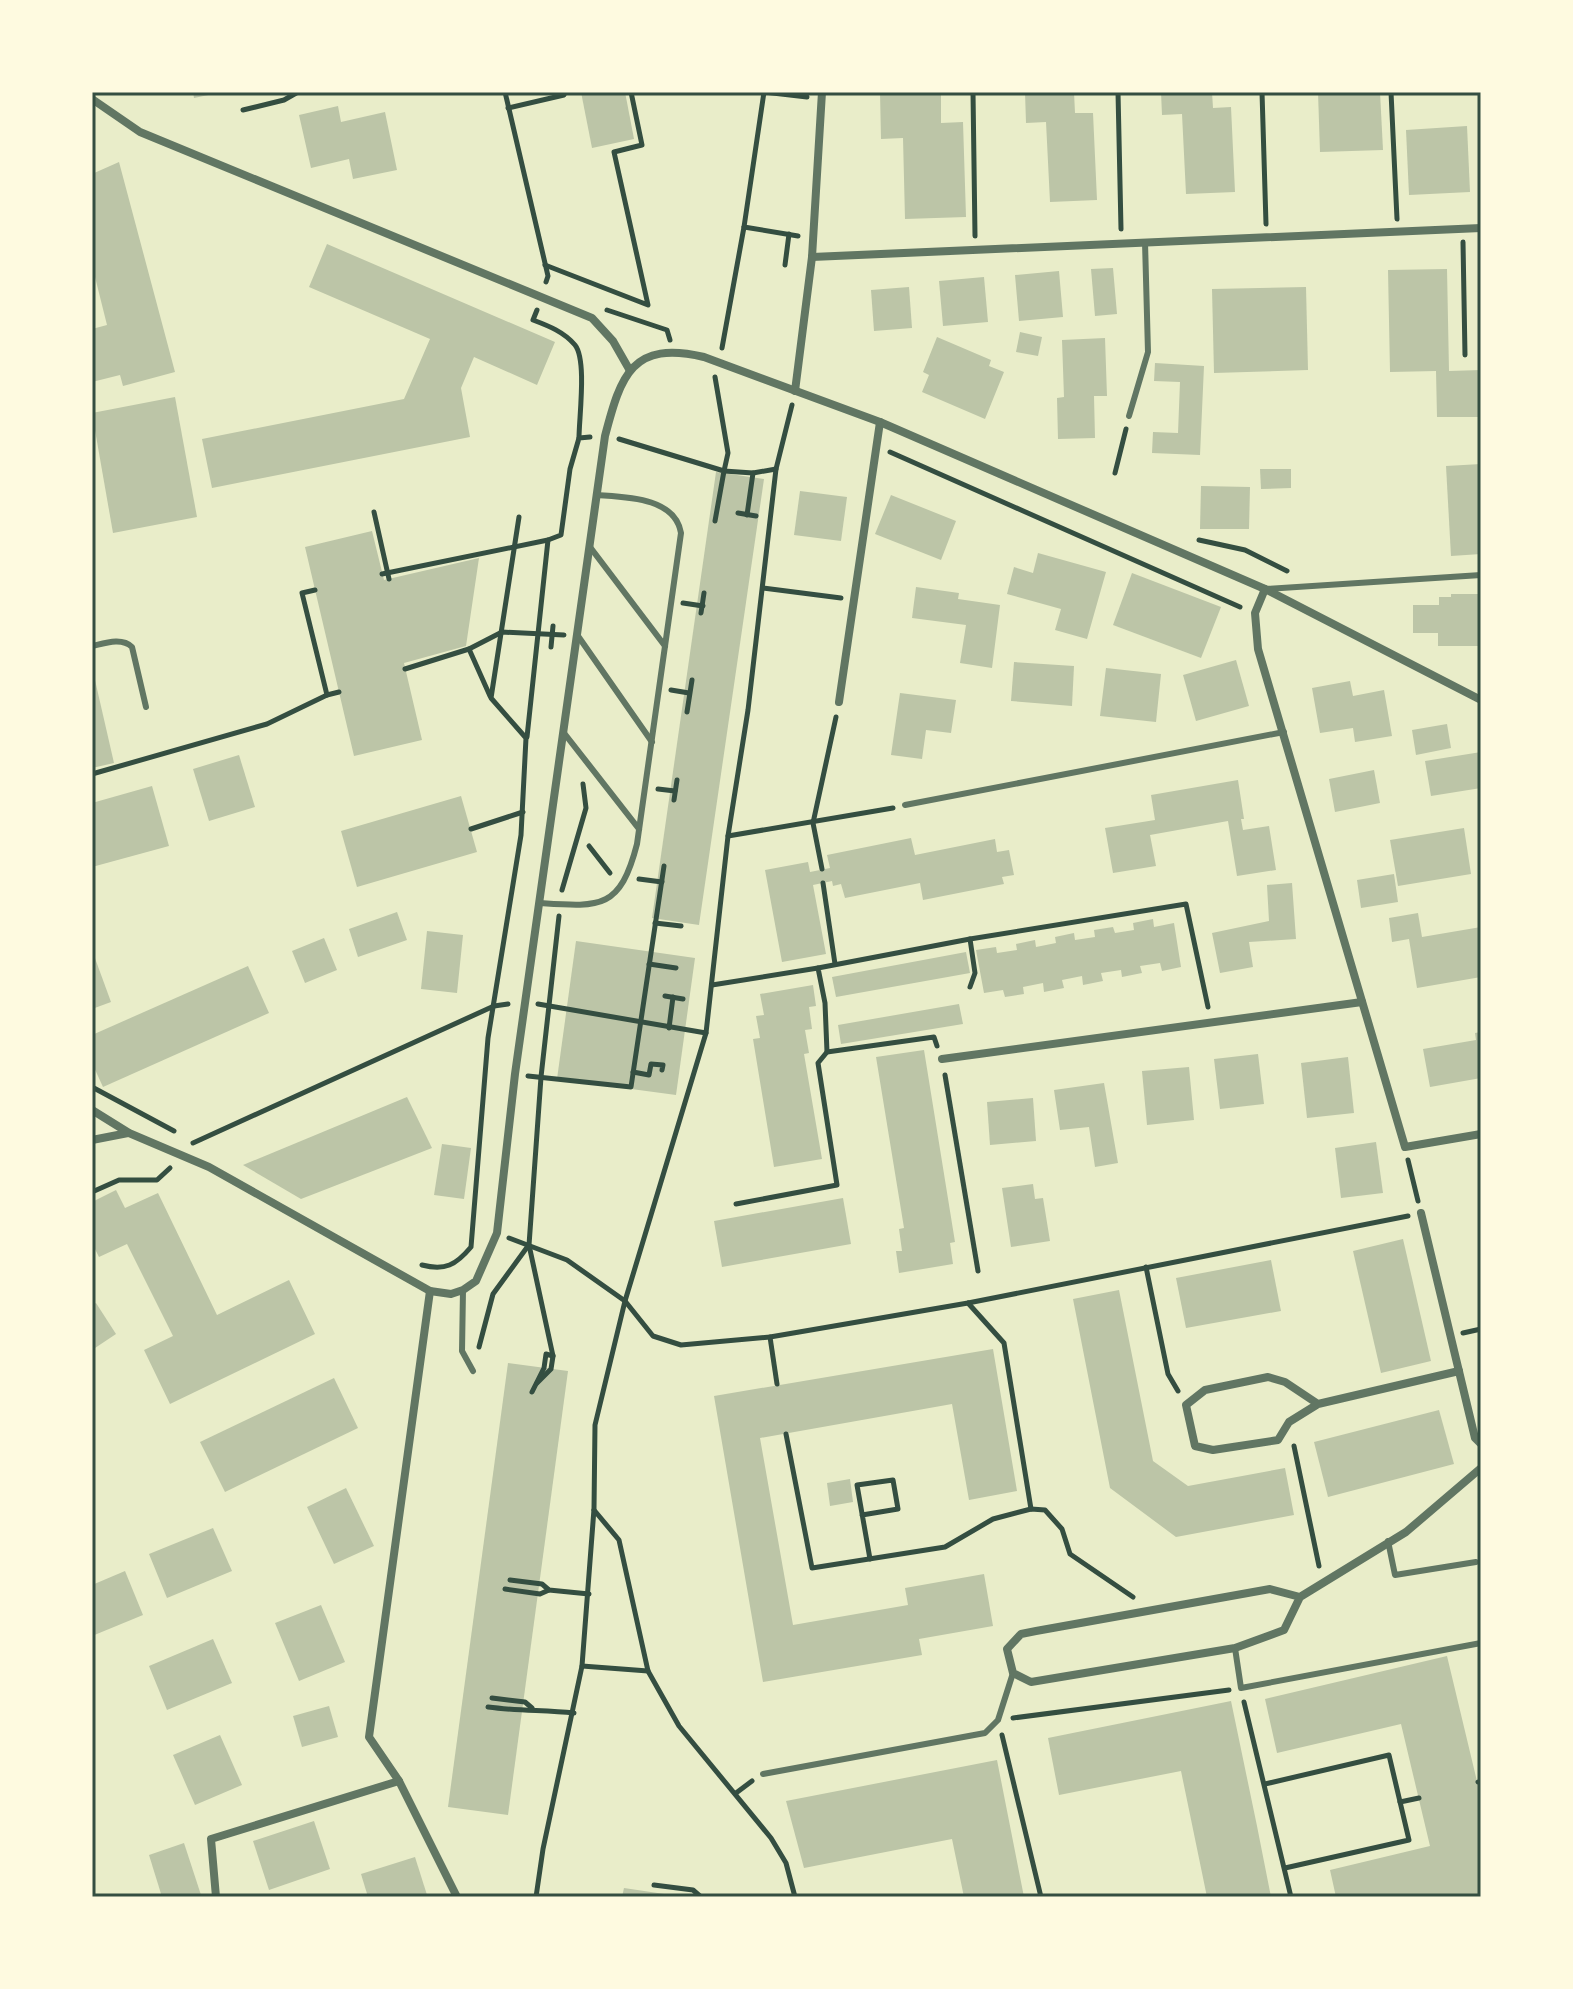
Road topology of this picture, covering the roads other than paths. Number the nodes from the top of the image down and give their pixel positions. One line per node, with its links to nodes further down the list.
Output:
1 (822, 96): 5 (street)
2 (92, 99): 6 (street)
3 (1481, 228): 4 (street)
4 (1145, 242): 5 (street); 8 (lane)
5 (812, 257): 7 (street)
6 (629, 369): 7 (street); 10 (street)
7 (795, 391): 9 (street)
8 (1129, 416)
9 (880, 422): 13 (street); 18 (street)
10 (597, 495): 11 (street); 16 (lane)
11 (590, 546): 14 (street); 16 (lane)
12 (1481, 575): 13 (lane)
13 (1265, 589): 17 (street); 20 (street)
14 (578, 636): 21 (street); 22 (lane)
15 (92, 646): 19 (lane)
16 (665, 646): 22 (lane)
17 (1481, 700)
18 (839, 702)
19 (146, 707)
20 (1284, 732): 23 (lane); 26 (street)
21 (564, 733): 24 (lane); 25 (street)
22 (652, 742): 24 (lane)
23 (905, 805)
24 (639, 829): 25 (lane)
25 (539, 903): 33 (street)
26 (1362, 1002): 27 (street); 30 (street)
27 (942, 1059)
28 (92, 1110): 29 (street)
29 (129, 1133): 31 (street); 34 (street)
30 (1481, 1134)
31 (92, 1140)
32 (1421, 1213): 36 (street)
33 (463, 1290): 34 (street); 35 (lane)
34 (430, 1291): 47 (street)
35 (473, 1371)
36 (1459, 1371): 37 (street); 38 (street)
37 (1318, 1404): 37 (street)
38 (1481, 1444)
39 (1481, 1468): 40 (street)
40 (1388, 1541): 41 (lane); 42 (street)
41 (1476, 1562)
42 (1300, 1597): 44 (street); 45 (street)
43 (1481, 1643): 44 (lane)
44 (1235, 1648): 45 (street)
45 (1013, 1673): 46 (lane)
46 (763, 1774)
47 (399, 1781): 48 (street); 49 (street)
48 (216, 1897)
49 (457, 1897)

